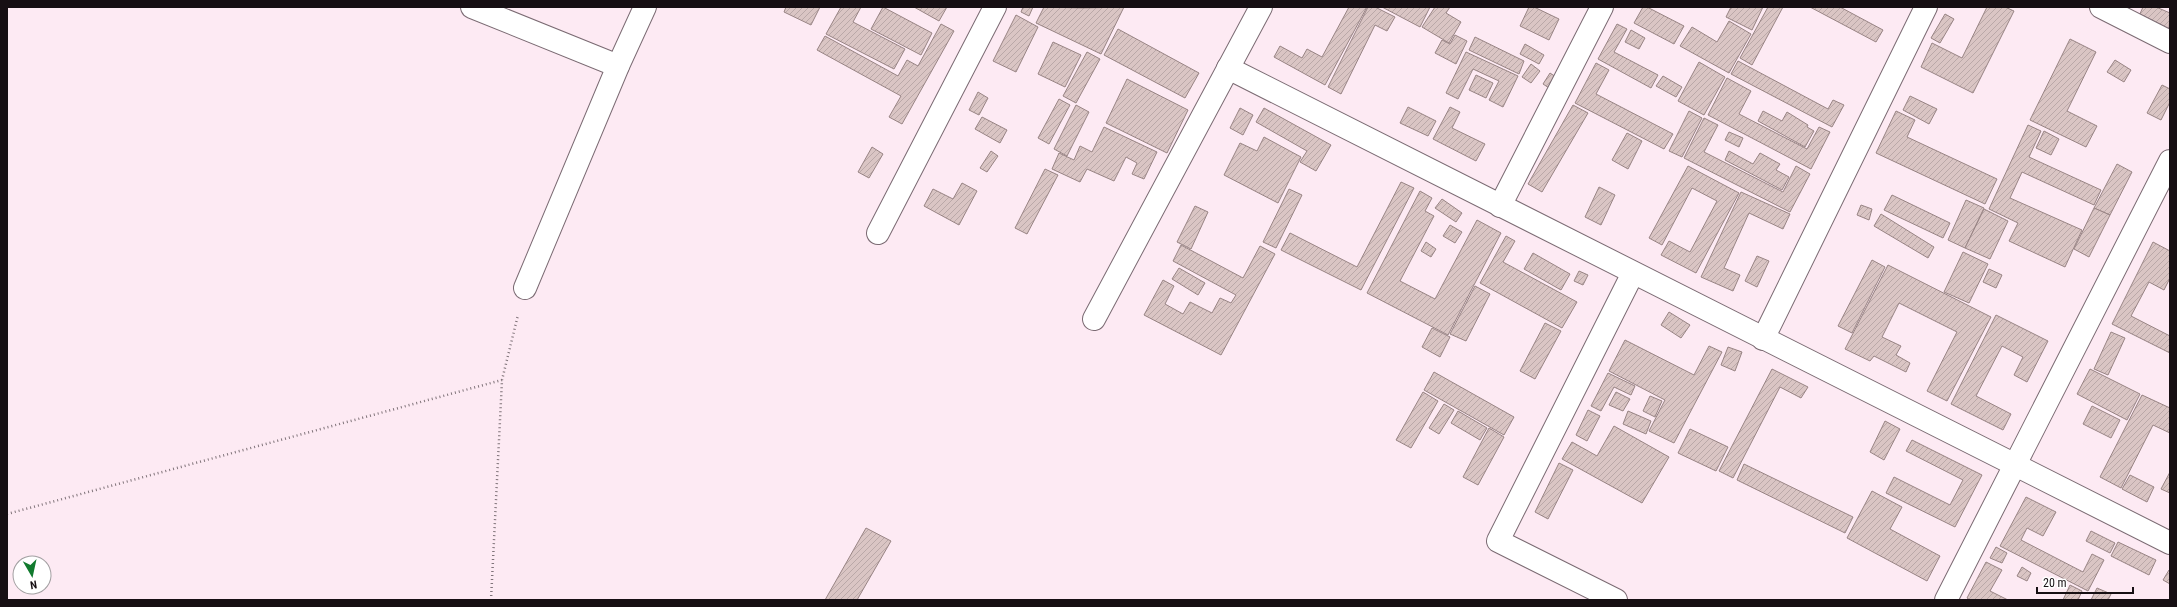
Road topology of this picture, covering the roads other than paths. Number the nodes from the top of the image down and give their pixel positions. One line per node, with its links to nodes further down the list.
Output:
1 (472, 7): 9 (street)
2 (645, 7): 9 (street)
3 (995, 7): 13 (street)
4 (1261, 7): 10 (street)
5 (1602, 7): 12 (street)
6 (1926, 7): 17 (street)
7 (2101, 7): 8 (street)
8 (2170, 42)
9 (618, 66): 15 (street)
10 (1228, 68): 12 (street); 16 (street)
11 (2170, 161): 18 (street)
12 (1500, 206): 14 (street)
13 (878, 233)
14 (1633, 273): 17 (street); 20 (street)
15 (525, 288)
16 (1094, 319)
17 (1763, 339): 18 (street)
18 (2014, 466): 19 (street); 21 (street)
19 (2170, 543)
20 (1616, 600)
21 (1946, 600)

